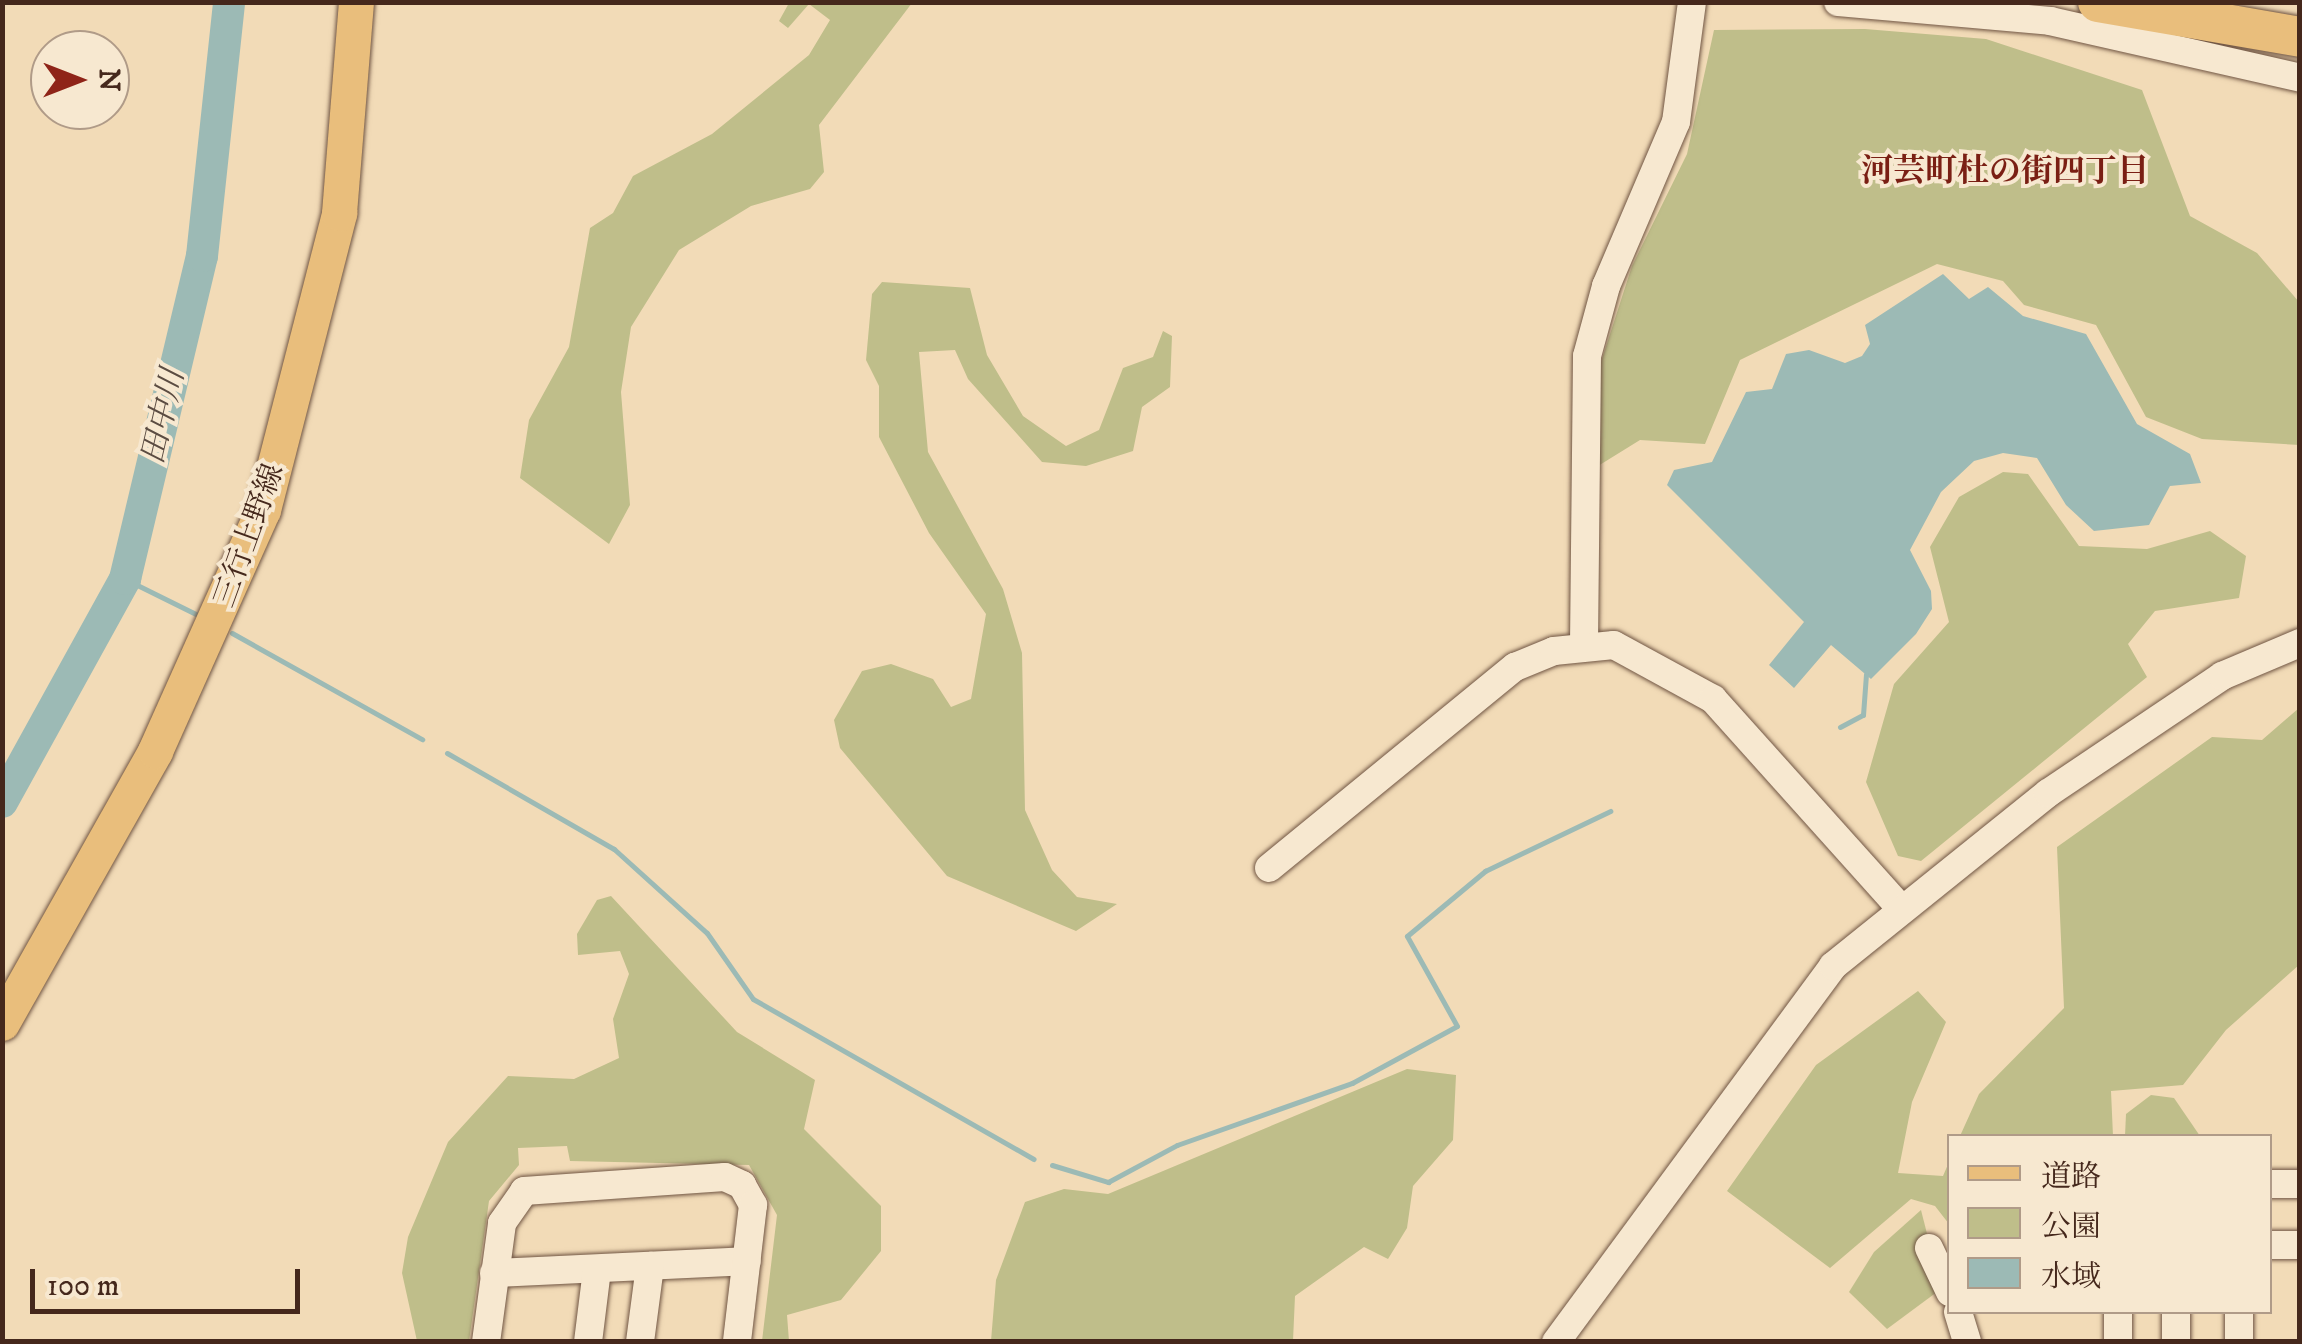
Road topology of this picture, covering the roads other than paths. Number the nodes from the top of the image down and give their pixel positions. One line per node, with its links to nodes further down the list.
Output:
1 (356, 2): 11 (main road, 三行上野線)
2 (1692, 2): 8 (street)
3 (1838, 2): 6 (street)
4 (2098, 2): 5 (highway)
5 (2300, 37)
6 (2300, 78)
7 (2300, 643): 10 (street)
8 (1584, 644): 9 (street); 10 (street)
9 (1269, 868)
10 (1902, 910): 30 (street)
11 (2, 1023)
12 (2272, 1184): 13 (street)
13 (2300, 1184)
14 (2272, 1245): 15 (street)
15 (2300, 1245)
16 (1929, 1248): 21 (street)
17 (747, 1261): 18 (street); 20 (street); 29 (street)
18 (650, 1266): 19 (street); 28 (street)
19 (597, 1270): 20 (street); 27 (street)
20 (494, 1273): 26 (street)
21 (1947, 1286)
22 (1959, 1314): 31 (street)
23 (2118, 1314): 32 (street)
24 (2176, 1314): 33 (street)
25 (2238, 1314): 34 (street)
26 (486, 1342)
27 (588, 1342)
28 (640, 1342)
29 (736, 1342)
30 (1556, 1342)
31 (1967, 1342)
32 (2118, 1342)
33 (2176, 1342)
34 (2238, 1342)

